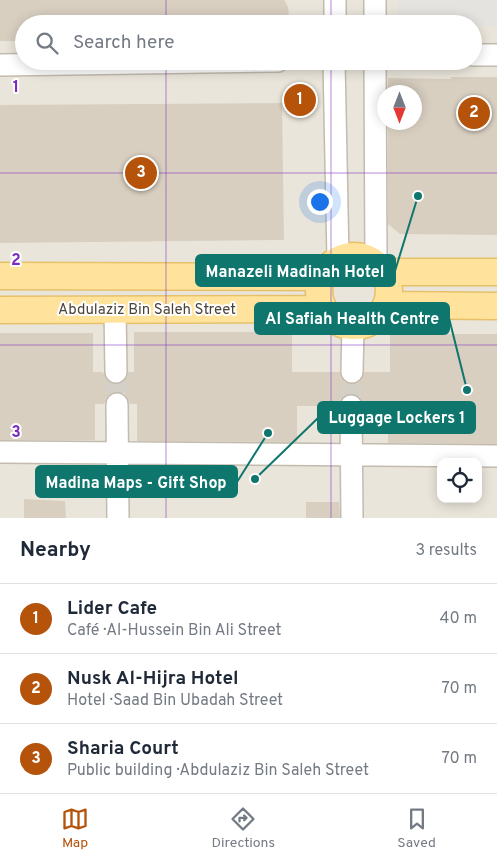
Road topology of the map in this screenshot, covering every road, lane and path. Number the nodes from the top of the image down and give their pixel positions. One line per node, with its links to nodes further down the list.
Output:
1 (335, 0): 3 (street)
2 (375, 0): 4 (street)
3 (335, 15)
4 (375, 15)
5 (482, 55): 6 (street)
6 (497, 55)
7 (0, 64): 8 (street)
8 (15, 64)
9 (334, 70): 11 (street)
10 (375, 70): 12 (street)
11 (330, 268): 12 (main road, Abdulaziz Bin Saleh Street); 14 (main road, Abdulaziz Bin Saleh Street); 18 (main road)
12 (380, 268): 13 (main road, Abdulaziz Bin Saleh Street); 15 (main road)
13 (497, 272)
14 (0, 276)
15 (387, 305): 16 (main road); 20 (main road)
16 (497, 306)
17 (115, 309): 18 (main road, Abdulaziz Bin Saleh Street); 19 (main road, Abdulaziz Bin Saleh Street); 21 (street)
18 (324, 309): 20 (main road)
19 (0, 310)
20 (353, 326): 22 (street)
21 (116, 372)
22 (352, 372)
23 (116, 404): 26 (street)
24 (351, 406): 27 (street)
25 (0, 452): 26 (street)
26 (118, 453): 27 (street); 29 (street)
27 (351, 455): 28 (street); 30 (street)
28 (497, 456)
29 (118, 518)
30 (352, 518)

